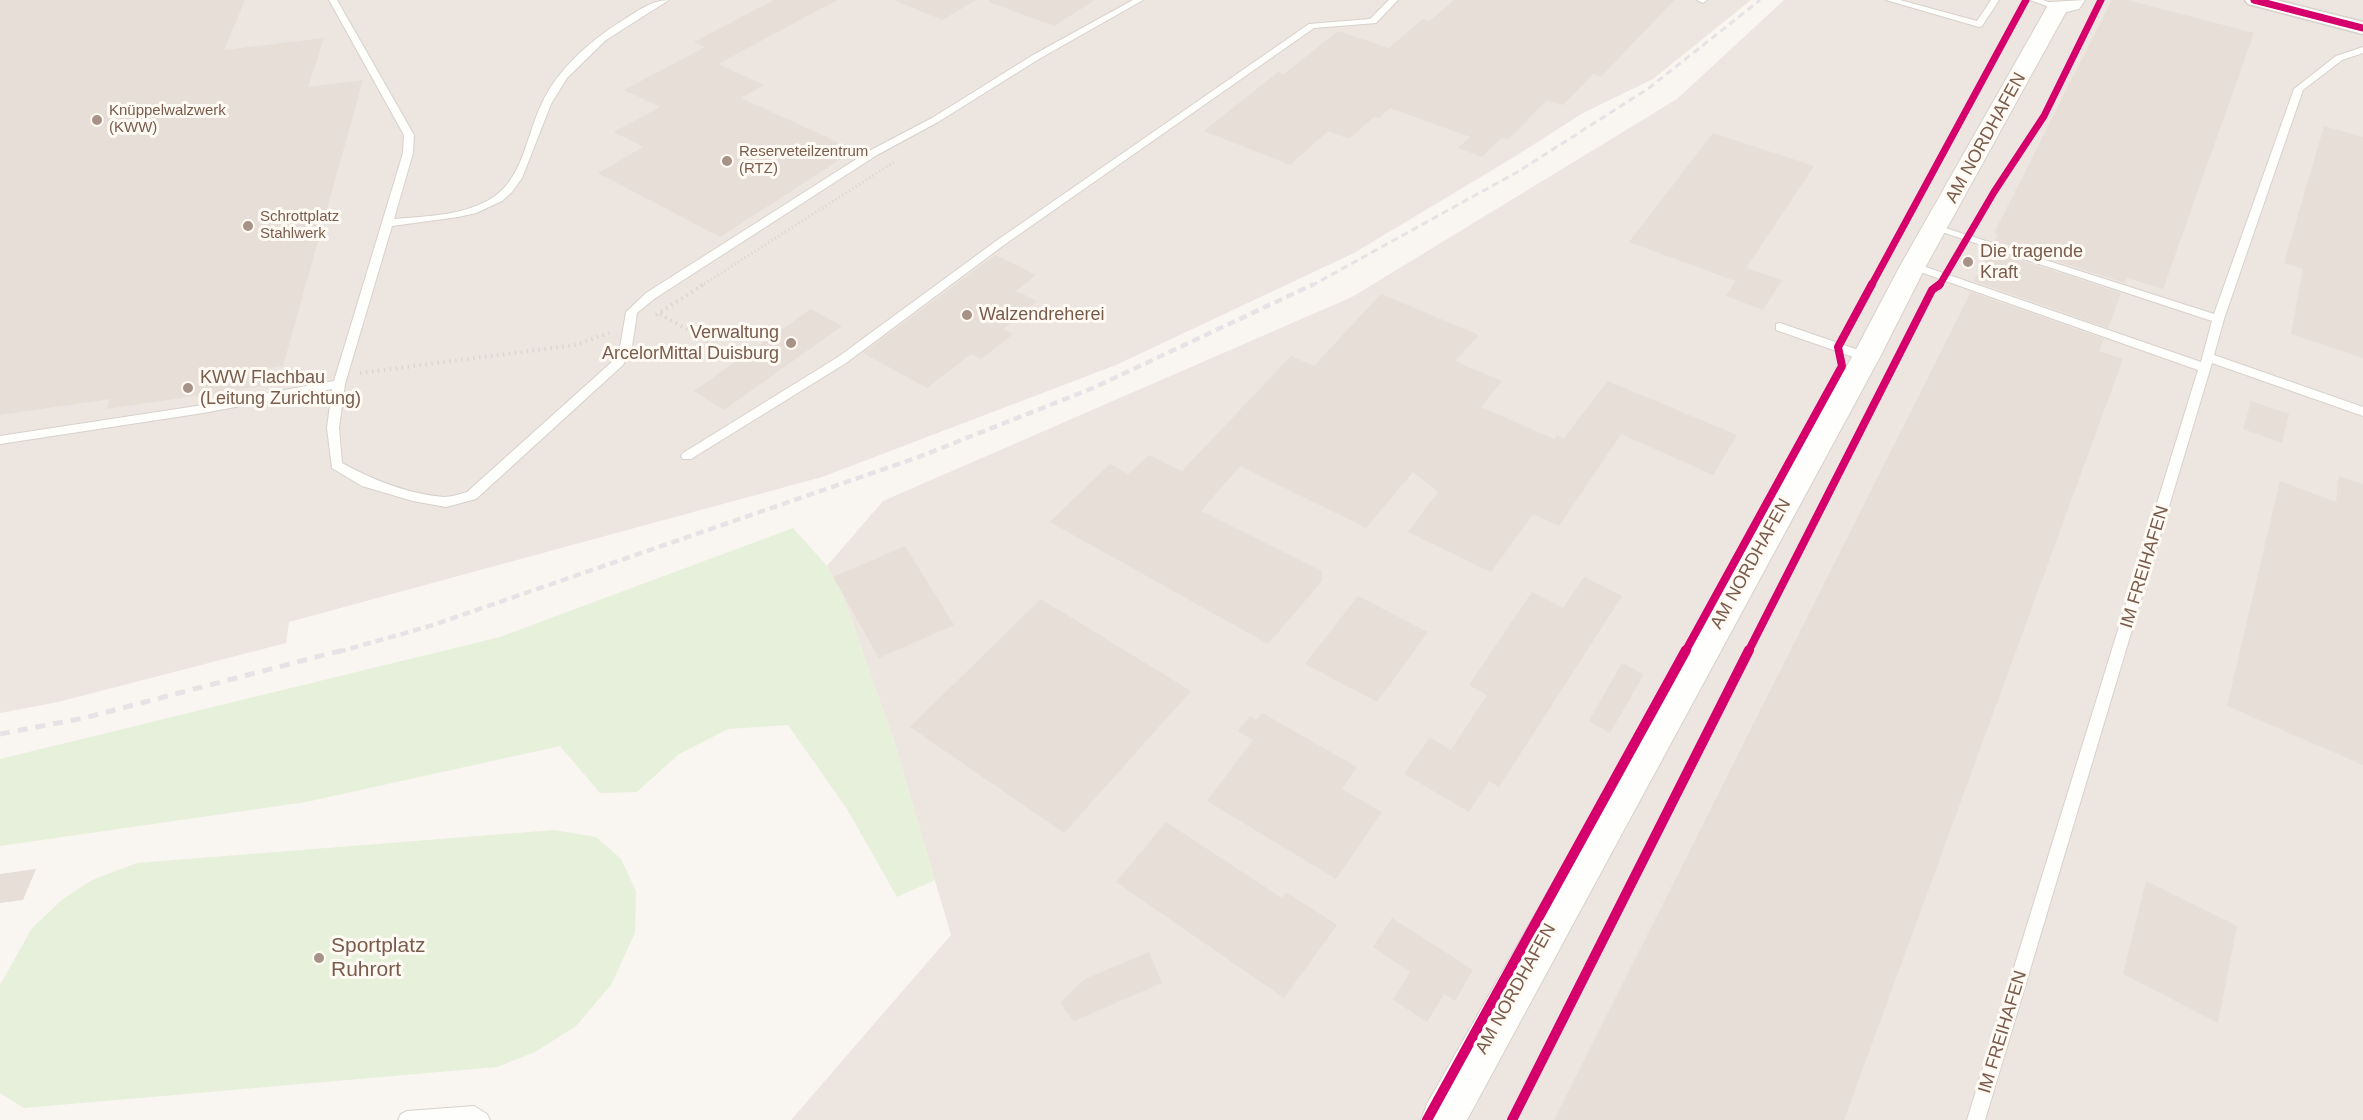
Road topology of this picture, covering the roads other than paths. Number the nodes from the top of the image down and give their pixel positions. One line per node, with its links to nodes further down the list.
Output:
1 (333, 0): 11 (lane)
2 (665, 0): 11 (lane)
3 (1139, 0): 18 (lane)
4 (1394, 0): 21 (lane)
5 (1890, 0): 6 (lane)
6 (1995, 0)
7 (2254, 0): 9 (street)
8 (2054, 2): 12 (main road, AM NORDHAFEN)
9 (2363, 28)
10 (2363, 50): 14 (lane, IM FREIHAFEN)
11 (387, 223): 18 (lane)
12 (1935, 228): 13 (main road, AM NORDHAFEN); 14 (lane)
13 (1913, 266): 16 (main road, AM NORDHAFEN); 17 (lane)
14 (2218, 319): 17 (lane, IM FREIHAFEN)
15 (1780, 327): 16 (lane)
16 (1866, 357): 24 (main road, AM NORDHAFEN)
17 (2207, 363): 19 (lane); 25 (lane, IM FREIHAFEN)
18 (339, 384): 20 (lane)
19 (2363, 412)
20 (0, 440)
21 (687, 456)
22 (407, 1120): 23 (lane)
23 (481, 1120)
24 (1443, 1120)
25 (1976, 1120)

